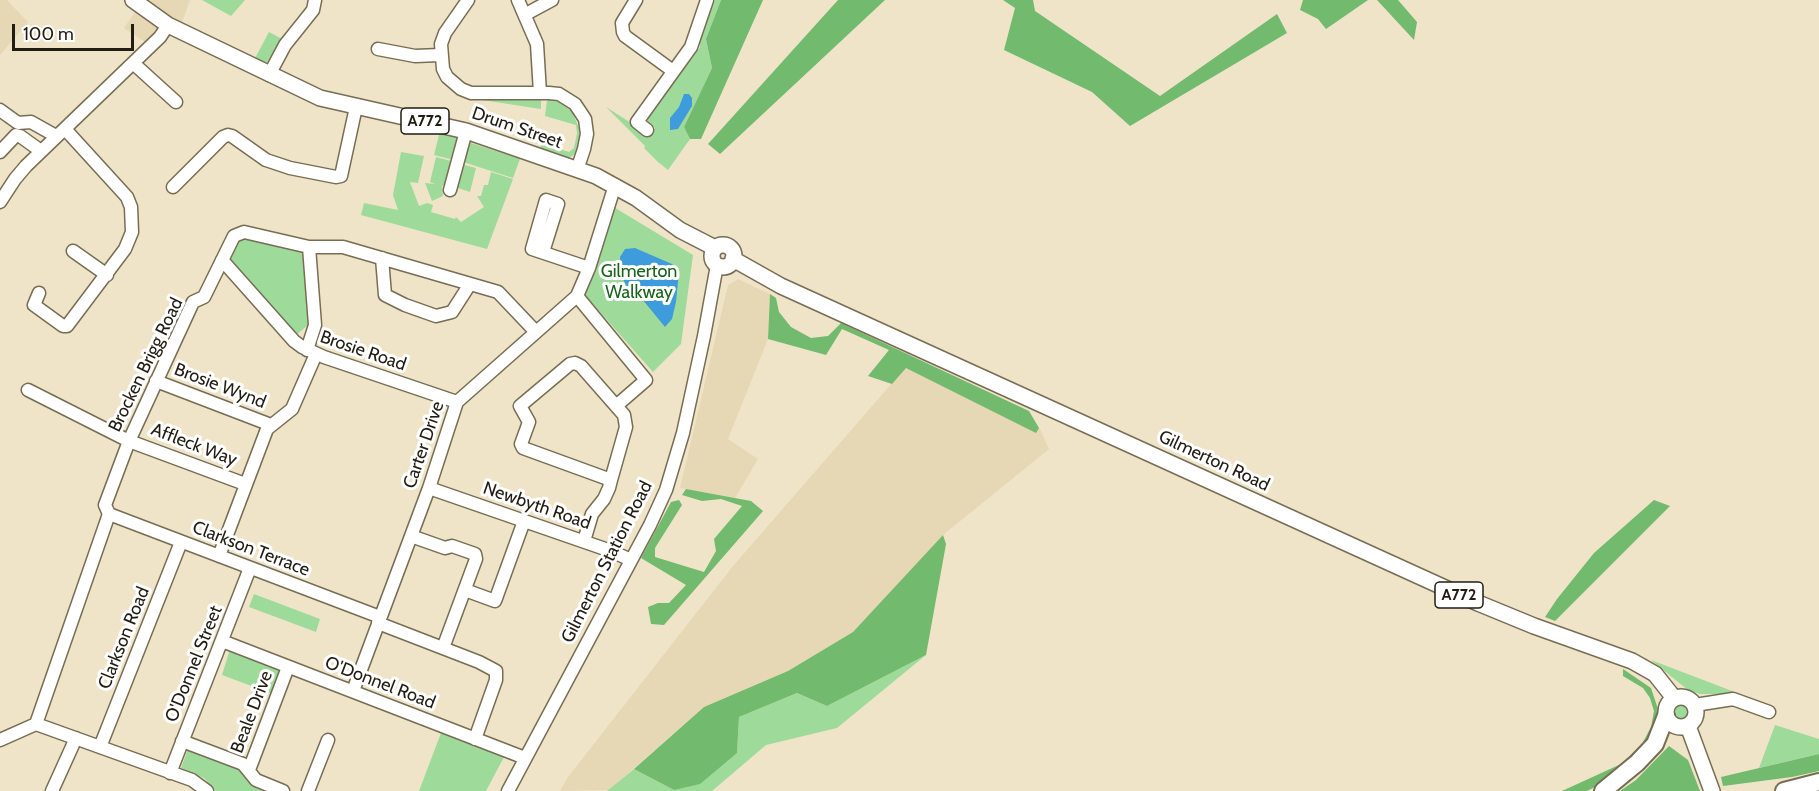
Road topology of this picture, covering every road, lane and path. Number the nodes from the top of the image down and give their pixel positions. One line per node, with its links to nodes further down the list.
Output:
1 (133, 0): 9 (main road, Drum Street / A772)
2 (315, 0): 14 (street)
3 (468, 0): 11 (street)
4 (518, 0): 8 (street)
5 (552, 0): 8 (street)
6 (636, 0): 13 (street)
7 (707, 0): 13 (street)
8 (526, 14): 15 (street)
9 (168, 25): 12 (street); 14 (main road, Drum Street / A772)
10 (378, 49): 11 (street)
11 (440, 55): 15 (street)
12 (133, 63): 16 (street); 21 (street)
13 (673, 71): 19 (street)
14 (269, 75): 17 (main road, Drum Street / A772)
15 (540, 93): 24 (street)
16 (176, 102)
17 (356, 107): 20 (main road, Drum Street / A772); 26 (street)
18 (0, 110): 21 (street)
19 (647, 130)
20 (466, 131): 24 (main road, Drum Street / A772); 27 (street)
21 (61, 132): 23 (street); 38 (street)
22 (0, 152): 23 (street)
23 (41, 152): 28 (street)
24 (577, 170): 25 (main road, Drum Street / A772)
25 (615, 185): 30 (main road, Drum Street / A772); 37 (street, Carter Drive)
26 (173, 188)
27 (450, 190)
28 (0, 202)
29 (309, 248): 33 (street, Brocken Brigg Road); 35 (street, Brocken Brigg Road); 43 (street)
30 (715, 248): 34 (main road, A772); 36 (main road)
31 (73, 251): 38 (street)
32 (543, 252): 37 (street)
33 (382, 258): 39 (street, Brocken Brigg Road); 39 (street)
34 (733, 259): 36 (main road); 67 (main road, Gilmerton Road / A772)
35 (222, 260): 43 (street, Brosie Road); 44 (street, Brocken Brigg Road)
36 (717, 265): 59 (street, Gilmerton Station Road)
37 (589, 268): 41 (street, Carter Drive)
38 (107, 274): 40 (street)
39 (470, 284): 42 (street, Brocken Brigg Road)
40 (39, 293)
41 (577, 296): 42 (street, Carter Drive); 47 (street)
42 (535, 331): 46 (street, Carter Drive)
43 (312, 352): 46 (street, Brosie Road); 48 (street)
44 (156, 381): 48 (street, Brosie Wynd); 49 (street, Brocken Brigg Road)
45 (28, 390): 49 (street, Affleck Way)
46 (457, 402): 52 (street, Carter Drive)
47 (616, 406): 50 (street); 50 (street)
48 (271, 425): 51 (street)
49 (129, 441): 51 (street, Affleck Way); 53 (street, Brocken Brigg Road)
50 (611, 480): 56 (street)
51 (245, 484): 58 (street)
52 (429, 488): 54 (street, Newbyth Road); 55 (street, Carter Drive)
53 (109, 514): 57 (street, Clarkson Terrace); 71 (street, Brocken Brigg Road)
54 (524, 521): 56 (street, Newbyth Road); 61 (street)
55 (411, 536): 61 (street); 62 (street, Carter Drive)
56 (584, 541): 59 (street, Newbyth Road)
57 (181, 542): 58 (street, Clarkson Terrace); 78 (street, Clarkson Road)
58 (219, 556): 60 (street, Clarkson Terrace)
59 (631, 560): 79 (street, Gilmerton Station Road)
60 (250, 568): 62 (street, Clarkson Terrace); 63 (street, O'Donnel Street)
61 (465, 590): 64 (street)
62 (379, 620): 64 (street, Clarkson Terrace); 66 (street, Carter Drive)
63 (222, 641): 65 (street, O'Donnel Road); 77 (street, O'Donnel Street)
64 (442, 648): 74 (street, Clarkson Terrace)
65 (288, 667): 66 (street, O'Donnel Road); 80 (street, Beale Drive)
66 (352, 692): 74 (street, O'Donnel Road)
67 (1674, 698): 68 (main road); 70 (main road)
68 (1695, 705): 69 (street); 72 (main road)
69 (1769, 712)
70 (1666, 716): 72 (main road); 89 (highway)
71 (36, 724): 73 (street); 75 (street)
72 (1688, 726): 83 (main road)
73 (76, 738): 78 (street); 84 (street)
74 (475, 739): 79 (street, O'Donnel Road)
75 (0, 740)
76 (328, 740): 87 (street)
77 (182, 741): 80 (street); 81 (street, O'Donnel Street)
78 (100, 747): 81 (street)
79 (525, 758): 88 (street, Gilmerton Station Road)
80 (249, 770): 86 (street)
81 (170, 773): 85 (street)
82 (1819, 782): 90 (highway)
83 (1710, 785)
84 (52, 791)
85 (207, 791)
86 (283, 791)
87 (308, 791)
88 (508, 791)
89 (1603, 791)
90 (1784, 791)

